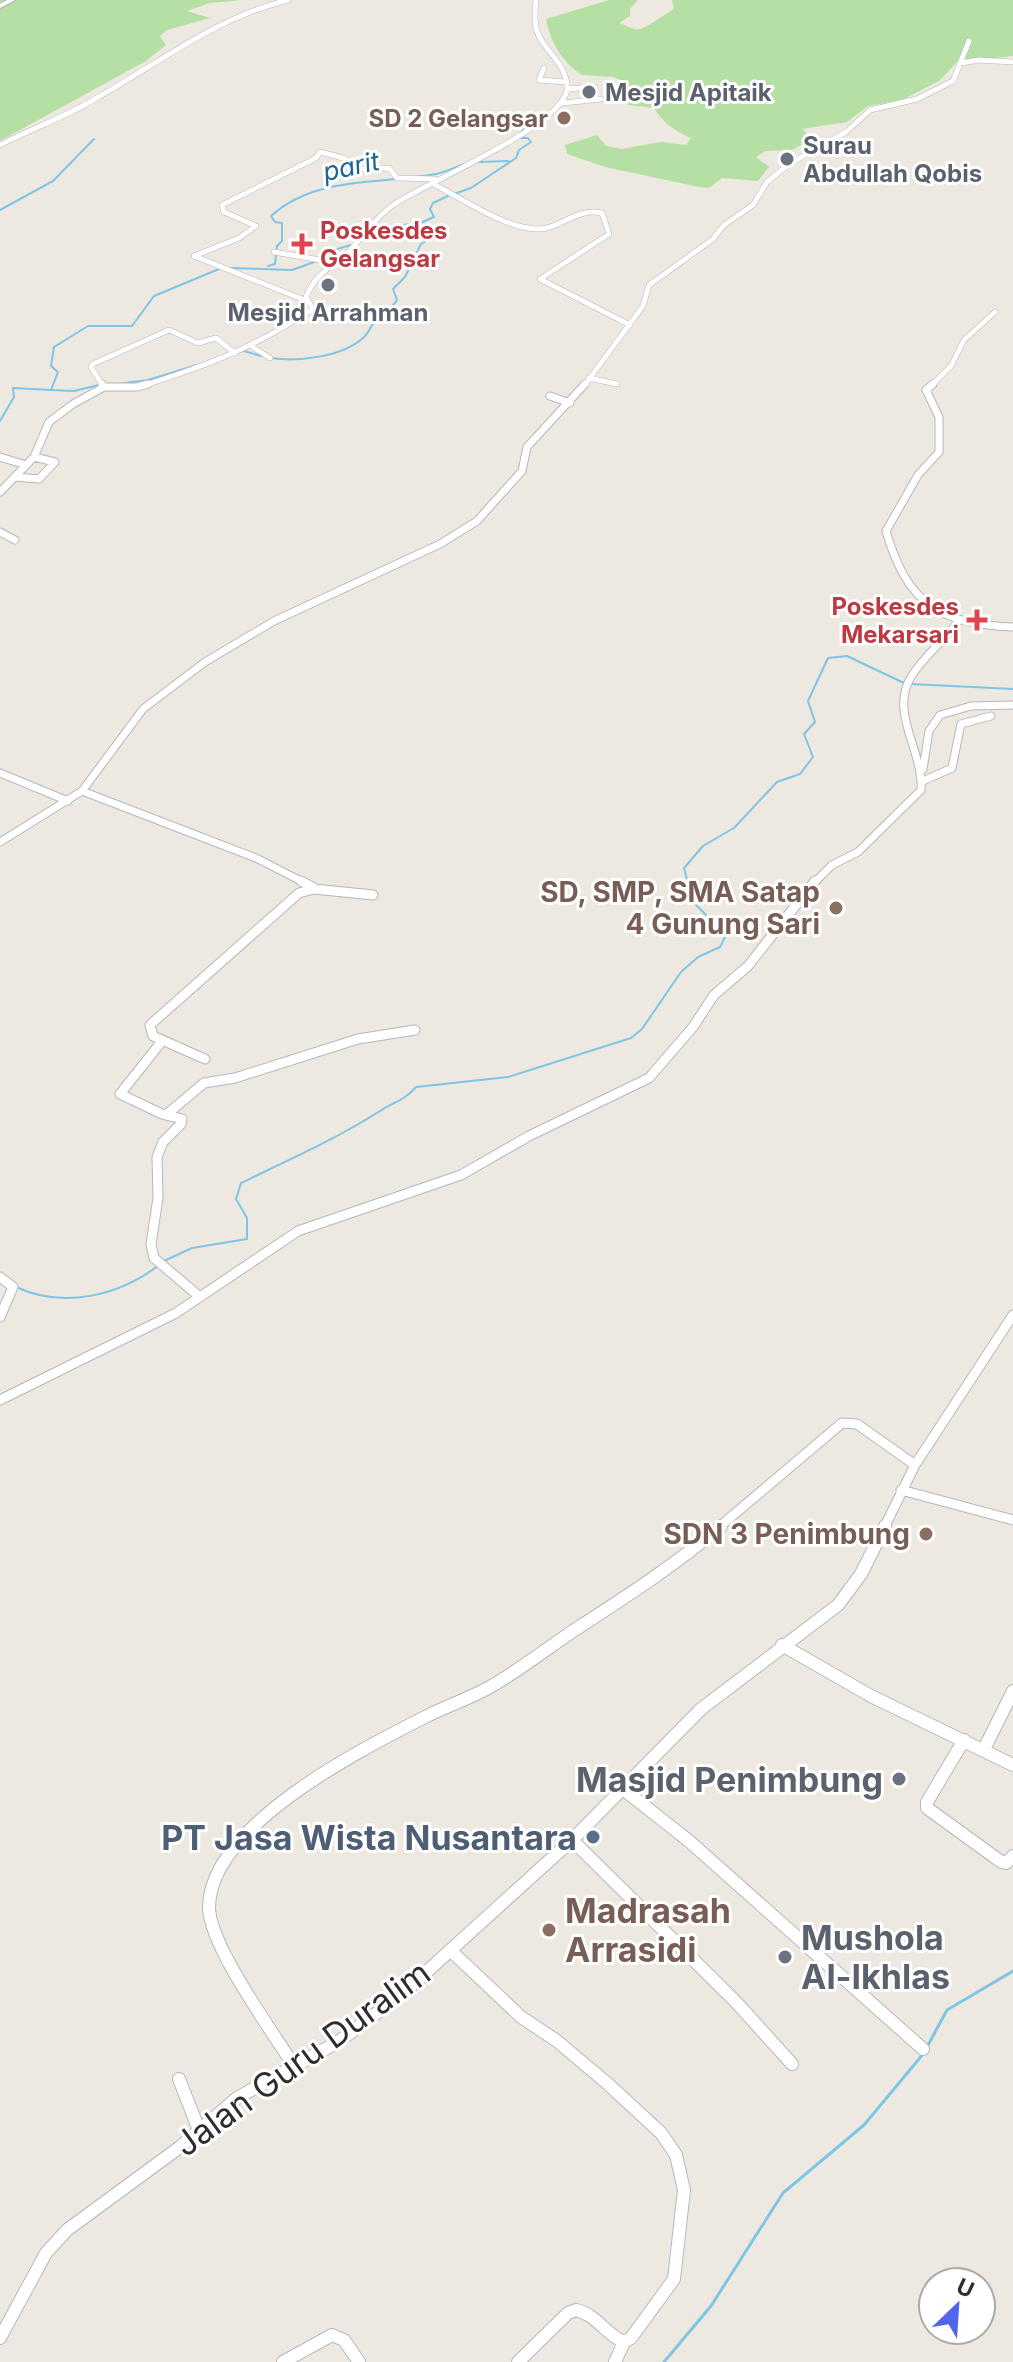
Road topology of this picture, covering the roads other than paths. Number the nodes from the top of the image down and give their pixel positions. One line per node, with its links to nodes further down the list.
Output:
1 (12, 0): 4 (street)
2 (288, 0): 14 (street)
3 (536, 0): 9 (street)
4 (0, 6)
5 (969, 41): 7 (street)
6 (1013, 62): 7 (street)
7 (961, 63): 22 (street)
8 (544, 68): 9 (street)
9 (566, 85): 10 (street); 13 (street)
10 (595, 87)
11 (601, 99): 13 (street)
12 (591, 102): 13 (street)
13 (561, 106): 15 (street)
14 (0, 145)
15 (433, 181): 19 (street); 20 (street); 22 (street)
16 (295, 245): 18 (street)
17 (274, 252): 18 (street)
18 (291, 255): 19 (street)
19 (328, 261): 20 (street)
20 (307, 301): 24 (street)
21 (995, 312): 39 (street)
22 (630, 325): 27 (street)
23 (134, 339): 25 (street)
24 (239, 350): 25 (street); 26 (street); 28 (street)
25 (120, 351): 28 (street)
26 (270, 358)
27 (589, 378): 29 (street); 31 (street)
28 (102, 383): 33 (street)
29 (617, 384)
30 (550, 396): 31 (street)
31 (570, 403): 45 (street)
32 (0, 457): 34 (street)
33 (34, 457): 34 (street); 35 (street)
34 (26, 465): 35 (street)
35 (15, 477): 36 (street)
36 (0, 492)
37 (0, 532): 38 (street)
38 (15, 540)
39 (959, 620): 40 (street); 44 (street)
40 (1013, 627)
41 (1013, 705): 44 (street)
42 (991, 716): 44 (street)
43 (0, 773): 46 (street)
44 (923, 776): 55 (street)
45 (82, 791): 46 (street); 48 (street)
46 (68, 801): 47 (street)
47 (0, 842)
48 (316, 889): 49 (street); 51 (street)
49 (373, 895)
50 (415, 1030): 53 (street)
51 (162, 1041): 52 (street); 53 (street)
52 (205, 1059)
53 (166, 1115): 55 (street)
54 (0, 1277): 57 (street)
55 (200, 1297): 58 (street)
56 (1013, 1315): 59 (street, Jalan Guru Duralim)
57 (0, 1317)
58 (0, 1400)
59 (915, 1465): 60 (street, Jalan Guru Duralim); 73 (street)
60 (901, 1490): 61 (street); 62 (street, Jalan Guru Duralim)
61 (1013, 1520)
62 (782, 1645): 64 (street); 67 (street, Jalan Guru Duralim)
63 (1013, 1691): 65 (street)
64 (964, 1740): 65 (street); 69 (street)
65 (984, 1749): 66 (street)
66 (1013, 1765)
67 (623, 1789): 68 (street, Jalan Guru Duralim); 71 (street)
68 (572, 1840): 70 (street, Jalan Guru Duralim); 72 (street)
69 (1013, 1856)
70 (450, 1950): 73 (street, Jalan Guru Duralim); 77 (street)
71 (923, 2049)
72 (792, 2064)
73 (294, 2066): 75 (street, Jalan Guru Duralim)
74 (179, 2079): 75 (street)
75 (199, 2130): 76 (street, Jalan Guru Duralim)
76 (0, 2338)
77 (624, 2342): 80 (street); 81 (street)
78 (283, 2362): 79 (street)
79 (359, 2362)
80 (518, 2362)
81 (615, 2362)

